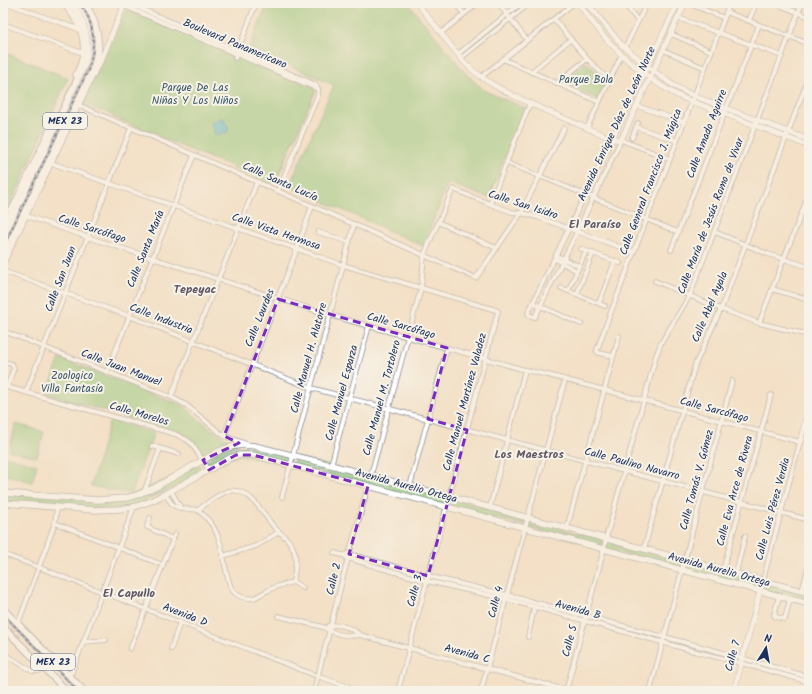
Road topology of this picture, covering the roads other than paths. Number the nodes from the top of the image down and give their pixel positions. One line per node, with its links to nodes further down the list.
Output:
1 (6, 3): 39 (street)
2 (63, 3): 39 (main road)
3 (71, 3): 53 (main road, MEX 23)
4 (79, 3): 73 (main road, MEX 23)
5 (85, 3): 46 (main road)
6 (256, 3): 54 (street)
7 (417, 3): 40 (street)
8 (455, 3): 28 (street)
9 (478, 3): 28 (street)
10 (498, 3): 29 (street)
11 (521, 3): 29 (street)
12 (530, 3): 33 (street)
13 (574, 3): 34 (street)
14 (578, 3): 55 (street)
15 (587, 3): 50 (street)
16 (624, 3): 35 (street)
17 (647, 3): 35 (street)
18 (666, 3): 25 (street)
19 (687, 3): 31 (street, Avenida Enrique Díaz de León Norte); 32 (street)
20 (730, 3): 26 (street, Calle General Francisco J. Múgica)
21 (756, 3): 36 (street)
22 (774, 3): 27 (street)
23 (802, 3): 27 (street, Calle María de Jesús Romo de Vivar)
24 (126, 4): 47 (street); 54 (street, Boulevard Panamericano)
25 (676, 5): 60 (street, Avenida Enrique Díaz de León Norte)
26 (726, 12): 32 (street, Calle General Francisco J. Múgica); 36 (street)
27 (799, 13): 30 (street); 43 (street, Calle María de Jesús Romo de Vivar)
28 (464, 14): 40 (street)
29 (507, 14): 33 (street); 56 (street)
30 (809, 17)
31 (678, 18): 41 (street); 42 (street, Avenida Enrique Díaz de León Norte)
32 (724, 18): 41 (street, Calle General Francisco J. Múgica)
33 (510, 19): 45 (street); 56 (street)
34 (554, 19): 44 (street); 45 (street)
35 (638, 21): 50 (street)
36 (749, 21): 38 (street)
37 (3, 24): 53 (street)
38 (759, 25): 43 (street); 48 (street, Calle Amado Aguirre)
39 (81, 30): 53 (main road)
40 (441, 33): 56 (street)
41 (718, 33): 48 (street); 52 (street, Calle General Francisco J. Múgica)
42 (671, 34): 51 (street, Avenida Enrique Díaz de León Norte); 52 (street)
43 (789, 37): 49 (street); 57 (street, Calle María de Jesús Romo de Vivar)
44 (571, 39): 59 (street); 64 (street)
45 (527, 40): 58 (street)
46 (99, 42): 47 (street); 62 (main road)
47 (107, 44): 62 (street)
48 (752, 44): 57 (street); 77 (street, Calle Amado Aguirre)
49 (809, 44)
50 (625, 48): 60 (street)
51 (663, 50): 61 (street); 63 (street, Avenida Enrique Díaz de León Norte)
52 (712, 51): 61 (street, Calle General Francisco J. Múgica)
53 (85, 54): 73 (main road, MEX 23)
54 (236, 54): 102 (street, Boulevard Panamericano)
55 (622, 54): 65 (street); 69 (street)
56 (459, 56): 66 (street)
57 (782, 56): 79 (street, Calle María de Jesús Romo de Vivar)
58 (503, 59): 64 (street); 66 (street)
59 (587, 59): 69 (street); 70 (street)
60 (647, 66): 63 (street); 65 (street, Avenida Enrique Díaz de León Norte)
61 (705, 68): 71 (street, Calle General Francisco J. Múgica)
62 (95, 70): 73 (main road)
63 (653, 71): 68 (street, Avenida Enrique Díaz de León Norte); 71 (street)
64 (531, 72): 70 (street)
65 (644, 74): 68 (street); 87 (street, Avenida Enrique Díaz de León Norte)
66 (481, 77): 75 (street)
67 (809, 77): 85 (street, Calle Abel Ayala)
68 (650, 78): 72 (street); 76 (street, Avenida Enrique Díaz de León Norte)
69 (610, 80): 74 (street)
70 (557, 83): 74 (street)
71 (694, 96): 72 (street, Calle General Francisco J. Múgica); 77 (street)
72 (692, 101): 77 (street); 78 (street, Calle General Francisco J. Múgica)
73 (72, 102): 81 (street, Calle Santa Lucía); 94 (main road); 97 (main road, MEX 23); 110 (main road, MEX 23)
74 (599, 102): 83 (street)
75 (530, 103): 83 (street); 95 (street)
76 (637, 106): 78 (street); 84 (street, Avenida Enrique Díaz de León Norte)
77 (725, 111): 79 (street); 120 (street, Calle Amado Aguirre)
78 (684, 122): 90 (street, Calle General Francisco J. Múgica)
79 (756, 123): 85 (street); 121 (street, Calle María de Jesús Romo de Vivar)
80 (636, 127): 84 (street); 86 (street); 90 (street)
81 (130, 128): 92 (street, Calle Santa Lucía); 100 (street, Calle San Juan)
82 (564, 128): 98 (street)
83 (587, 128): 87 (street)
84 (626, 128): 88 (street, Avenida Enrique Díaz de León Norte)
85 (787, 134): 89 (street); 91 (street); 125 (street, Calle Abel Ayala)
86 (632, 138)
87 (612, 139): 88 (street); 104 (street, Avenida Enrique Díaz de León Norte)
88 (621, 140): 93 (street); 105 (street, Avenida Enrique Díaz de León Norte)
89 (809, 140)
90 (677, 141): 93 (street, Calle General Francisco J. Múgica)
91 (809, 146)
92 (194, 155): 99 (street, Calle Santa Lucía); 107 (street, Calle Santa María)
93 (670, 159): 112 (street, Calle General Francisco J. Múgica)
94 (52, 162): 96 (main road); 100 (street, Calle Vista Hermosa)
95 (507, 163): 98 (street); 106 (street)
96 (48, 170): 97 (main road); 110 (main road)
97 (39, 175): 110 (main road, MEX 23)
98 (540, 176): 104 (street); 111 (street)
99 (257, 182): 102 (street, Calle Santa Lucía); 115 (street)
100 (108, 183): 107 (street, Calle Vista Hermosa); 122 (street, Calle San Juan)
101 (453, 189): 106 (street, Calle San Isidro); 113 (street, Calle Manuel M. Tortolero)
102 (278, 191): 108 (street, Calle Santa Lucía)
103 (809, 194): 137 (street)
104 (585, 195): 105 (street); 117 (street, Avenida Enrique Díaz de León Norte)
105 (594, 198): 112 (street); 119 (street, Avenida Enrique Díaz de León Norte)
106 (490, 204): 111 (street, Calle San Isidro)
107 (174, 206): 115 (street, Calle Vista Hermosa); 136 (street, Calle Santa María)
108 (312, 206): 114 (street, Calle Santa Lucía); 128 (street, Calle Lourdes)
109 (3, 207): 110 (street, Calle Sarcófago)
110 (19, 213): 116 (main road); 122 (street, Calle Sarcófago); 123 (main road, MEX 23); 130 (main road, MEX 23); 140 (main road)
111 (521, 213): 117 (street, Calle San Isidro); 126 (street)
112 (646, 220): 120 (street); 132 (street, Calle General Francisco J. Múgica)
113 (438, 222): 126 (street); 134 (street, Calle Manuel M. Tortolero)
114 (354, 224): 124 (street, Calle Manuel H. Alatorre); 134 (street, Calle Santa Lucía)
115 (238, 228): 128 (street, Calle Vista Hermosa); 146 (street)
116 (3, 229)
117 (569, 230): 119 (street, Calle San Isidro); 135 (street, Avenida Enrique Díaz de León Norte)
118 (318, 232): 124 (street)
119 (577, 232): 132 (street, Calle San Isidro); 138 (street, Avenida Enrique Díaz de León Norte)
120 (678, 232): 129 (street, Calle Amado Aguirre)
121 (715, 232): 125 (street); 154 (street, Calle María de Jesús Romo de Vivar)
122 (87, 237): 136 (street, Calle Sarcófago); 152 (street, Calle San Juan)
123 (3, 238)
124 (349, 242): 142 (street, Calle Manuel H. Alatorre)
125 (745, 245): 137 (street); 161 (street, Calle Abel Ayala)
126 (496, 248): 134 (street, Calle Santa Lucía)
127 (580, 248): 131 (street)
128 (297, 249): 142 (street, Calle Vista Hermosa); 155 (street, Calle Lourdes)
129 (671, 250)
130 (3, 251)
131 (586, 251): 133 (street); 144 (street)
132 (634, 252): 175 (street, Calle General Francisco J. Múgica)
133 (593, 253): 139 (street); 153 (street)
134 (424, 255): 148 (street, Calle Manuel M. Tortolero)
135 (556, 257): 138 (street); 157 (street, Avenida Enrique Díaz de León Norte)
136 (152, 258): 146 (street, Calle Sarcófago); 164 (street, Calle Santa María)
137 (784, 259): 143 (street); 150 (street)
138 (563, 261): 144 (street); 159 (street, Avenida Enrique Díaz de León Norte)
139 (615, 261): 141 (street); 158 (street)
140 (3, 263)
141 (620, 263)
142 (343, 265): 148 (street, Calle Vista Hermosa); 163 (street, Calle Manuel H. Alatorre)
143 (809, 267)
144 (578, 269): 151 (street)
145 (3, 271): 152 (street, Calle Industria)
146 (218, 280): 155 (street, Calle Sarcófago); 172 (street)
147 (655, 280): 154 (street)
148 (421, 288): 162 (street, Calle Vista Hermosa); 171 (street, Calle Manuel M. Tortolero)
149 (561, 288): 151 (street)
150 (772, 289): 156 (street); 165 (street)
151 (568, 291): 153 (street)
152 (65, 294): 164 (street, Calle Industria); 173 (street, Calle San Juan)
153 (577, 294): 158 (street)
154 (690, 296): 161 (street); 190 (street, Calle María de Jesús Romo de Vivar)
155 (278, 299): 163 (street, Calle Sarcófago); 178 (street, Calle Lourdes)
156 (809, 300)
157 (533, 303): 159 (street); 159 (street, Avenida Enrique Díaz de León Norte)
158 (599, 303): 160 (street)
159 (540, 306): 166 (street)
160 (605, 306)
161 (721, 309): 165 (street); 193 (street, Calle Abel Ayala)
162 (498, 311): 176 (street, Calle Manuel Martínez Valadez)
163 (330, 315): 167 (street, Calle Sarcófago); 184 (street, Calle Manuel H. Alatorre)
164 (129, 316): 172 (street, Calle Industria); 180 (street, Calle Santa María)
165 (759, 323): 169 (street)
166 (581, 324)
167 (369, 326): 171 (street, Calle Sarcófago); 189 (street, Calle Manuel Esparza)
168 (3, 331): 173 (street, Calle Juan Manuel)
169 (809, 335)
170 (619, 336): 175 (street)
171 (408, 337): 174 (street, Calle Sarcófago); 192 (street, Calle Manuel M. Tortolero)
172 (193, 342): 178 (street, Calle Industria); 188 (street)
173 (43, 348): 180 (street, Calle Juan Manuel); 186 (street, Calle San Juan)
174 (447, 348): 176 (street, Calle Sarcófago); 194 (street)
175 (613, 356): 185 (street)
176 (486, 359): 179 (street, Calle Sarcófago); 196 (street, Calle Manuel Martínez Valadez)
177 (3, 362): 183 (street)
178 (252, 364): 184 (street, Calle Industria); 198 (street, Calle Lourdes)
179 (524, 370): 181 (street, Calle Sarcófago); 199 (street)
180 (107, 372): 188 (street, Calle Juan Manuel)
181 (565, 380): 185 (street, Calle Sarcófago); 204 (street, Calle 4)
182 (732, 381): 195 (street, Calle Tomás V. Gómez)
183 (5, 386): 186 (street, Calle Morelos)
184 (311, 388): 189 (street, Calle Paulino Navarro); 206 (street, Calle Manuel H. Alatorre)
185 (604, 390): 190 (street, Calle Sarcófago); 208 (street)
186 (26, 392): 207 (street, Calle Morelos)
187 (771, 395): 197 (street, Calle Eva Arce de Rivera)
188 (171, 397): 198 (street, Calle Juan Manuel)
189 (350, 398): 192 (street, Calle Paulino Navarro); 210 (street, Calle Manuel Esparza)
190 (644, 400): 193 (street, Calle Sarcófago); 212 (street, Calle María de Jesús Romo de Vivar)
191 (809, 407): 200 (street)
192 (389, 409): 194 (street, Calle Paulino Navarro); 213 (street, Calle Manuel M. Tortolero)
193 (682, 411): 195 (street, Calle Sarcófago); 214 (street, Calle Abel Ayala)
194 (428, 419): 196 (street, Calle Paulino Navarro); 216 (street)
195 (722, 421): 197 (street, Calle Sarcófago); 218 (street, Calle Tomás V. Gómez)
196 (467, 430): 199 (street, Calle Paulino Navarro); 221 (street, Calle Manuel Martínez Valadez)
197 (761, 432): 200 (street, Calle Sarcófago); 224 (street, Calle Eva Arce de Rivera)
198 (224, 436): 201 (street, Calle Juan Manuel)
199 (507, 440): 204 (street, Calle Paulino Navarro); 227 (street)
200 (800, 442): 231 (street, Calle Luis Pérez Verdia)
201 (246, 444): 206 (main road, Avenida Aurelio Ortega); 207 (main road, Avenida Aurelio Ortega)
202 (152, 446): 203 (street)
203 (160, 449): 205 (street); 220 (street)
204 (546, 451): 208 (street, Calle Paulino Navarro); 232 (street, Calle 4)
205 (179, 454)
206 (292, 455): 209 (street, Calle Manuel H. Alatorre); 210 (main road, Avenida Aurelio Ortega)
207 (203, 460): 211 (street, Calle Morelos); 220 (main road, Avenida Aurelio Ortega)
208 (586, 461): 212 (street, Calle Paulino Navarro); 237 (street)
209 (290, 465): 211 (main road, Avenida Aurelio Ortega); 215 (main road, Avenida Aurelio Ortega); 222 (street, Calle Manuel H. Alatorre)
210 (331, 465): 213 (main road, Avenida Aurelio Ortega)
211 (209, 470): 217 (main road, Avenida Aurelio Ortega)
212 (624, 472): 214 (street, Calle Paulino Navarro); 241 (street, Calle María de Jesús Romo de Vivar)
213 (371, 476): 216 (main road, Avenida Aurelio Ortega)
214 (663, 482): 218 (street, Calle Paulino Navarro); 245 (street, Calle Abel Ayala)
215 (368, 486): 226 (main road, Avenida Aurelio Ortega); 249 (street, Calle 2)
216 (410, 486): 221 (main road, Avenida Aurelio Ortega)
217 (168, 492): 225 (main road, Avenida Aurelio Ortega); 229 (street); 229 (street)
218 (703, 492): 224 (street, Calle Paulino Navarro); 250 (street, Calle Tomás V. Gómez)
219 (3, 493): 220 (main road, Avenida Aurelio Ortega)
220 (144, 493)
221 (449, 496): 226 (street, Calle 3); 227 (main road, Avenida Aurelio Ortega)
222 (282, 497)
223 (3, 503): 228 (main road, Avenida Aurelio Ortega)
224 (742, 503): 231 (street, Calle Paulino Navarro); 255 (street, Calle Eva Arce de Rivera)
225 (134, 507): 228 (main road, Avenida Aurelio Ortega); 243 (street)
226 (447, 507): 236 (main road, Avenida Aurelio Ortega); 257 (street, Calle 3)
227 (490, 507): 232 (main road, Avenida Aurelio Ortega)
228 (57, 508): 235 (street)
229 (181, 508): 230 (street)
230 (198, 510): 238 (street); 248 (street)
231 (781, 513): 234 (street, Calle Paulino Navarro); 258 (street, Calle Luis Pérez Verdia)
232 (528, 517): 236 (street, Calle 4); 237 (main road, Avenida Aurelio Ortega)
233 (150, 518): 242 (street)
234 (809, 520)
235 (55, 523): 243 (street); 253 (street)
236 (525, 528): 244 (main road, Avenida Aurelio Ortega); 266 (street, Calle 4)
237 (567, 528): 241 (main road, Avenida Aurelio Ortega)
238 (279, 532): 248 (street); 259 (street)
239 (175, 534): 242 (street)
240 (745, 536): 256 (street)
241 (606, 538): 244 (street, Calle 5); 245 (main road, Avenida Aurelio Ortega)
242 (173, 539): 252 (street)
243 (118, 548): 252 (street); 263 (street)
244 (604, 549): 254 (main road, Avenida Aurelio Ortega); 275 (street, Calle 5)
245 (644, 549): 250 (main road, Avenida Aurelio Ortega)
246 (334, 553): 249 (street, Avenida B)
247 (3, 554): 253 (street, Avenida D)
248 (223, 556): 259 (street)
249 (349, 556): 257 (street, Avenida B); 279 (street, Calle 2)
250 (685, 560): 254 (street, Calle Tomás V. Gómez); 255 (main road, Avenida Aurelio Ortega)
251 (809, 564): 262 (street)
252 (163, 565): 272 (street)
253 (38, 567): 263 (street, Avenida D); 278 (street)
254 (682, 570): 261 (main road, Avenida Aurelio Ortega); 287 (street, Calle Tomás V. Gómez)
255 (723, 570): 256 (main road, Avenida Aurelio Ortega)
256 (736, 573): 258 (main road, Avenida Aurelio Ortega)
257 (428, 579): 266 (street, Avenida B); 292 (street, Calle 3)
258 (763, 580): 261 (street, Calle 7); 262 (main road, Avenida Aurelio Ortega)
259 (293, 582): 260 (street)
260 (303, 588)
261 (760, 591): 265 (main road, Avenida Aurelio Ortega); 296 (street, Calle 7)
262 (802, 591): 264 (main road, Avenida Aurelio Ortega)
263 (102, 592): 272 (street, Avenida D); 290 (street)
264 (809, 593)
265 (779, 596): 267 (main road, Avenida Aurelio Ortega); 267 (street)
266 (506, 597): 269 (street, Avenida B); 270 (street, Avenida B); 298 (street, Calle 4)
267 (790, 599): 268 (main road, Avenida Aurelio Ortega)
268 (809, 604)
269 (534, 608): 273 (street, Avenida B); 286 (street)
270 (555, 608): 273 (street); 275 (street, Avenida B)
271 (3, 609): 278 (main road)
272 (146, 609): 277 (street, Avenida D); 293 (street)
273 (554, 613): 276 (street, Avenida B)
274 (278, 616): 281 (street, Avenida C)
275 (586, 616): 276 (street, Calle 5); 287 (street, Avenida B)
276 (584, 621): 291 (street, Avenida B); 312 (street, Calle 5)
277 (180, 622): 294 (street); 301 (street, Avenida D)
278 (19, 625): 283 (main road); 300 (main road)
279 (331, 625): 281 (street, Avenida C); 282 (street, Calle 2); 285 (street, Avenida C)
280 (3, 627): 283 (main road)
281 (323, 627): 282 (street, Avenida C)
282 (329, 631): 285 (street, Avenida C); 301 (street, Calle 2)
283 (10, 634): 297 (main road)
284 (24, 634): 307 (main road, MEX 23)
285 (360, 634): 292 (street, Avenida C)
286 (528, 637)
287 (664, 637): 291 (street, Calle Tomás V. Gómez); 296 (street, Avenida B)
288 (19, 639): 306 (main road, MEX 23)
289 (106, 640): 290 (street)
290 (83, 642): 300 (street)
291 (662, 643): 296 (street, Avenida B); 313 (street, Calle Tomás V. Gómez)
292 (409, 648): 298 (street, Avenida C); 310 (street, Calle 3)
293 (130, 649)
294 (171, 649)
295 (3, 653): 297 (street)
296 (742, 661): 299 (street, Avenida B); 314 (street, Calle 7)
297 (45, 669): 304 (main road)
298 (487, 669): 311 (street, Calle 4); 312 (street, Avenida C)
299 (788, 673): 302 (street, Avenida B); 303 (street, Avenida B)
300 (66, 674): 307 (main road)
301 (317, 676): 308 (street, Calle 2); 309 (street, Avenida D)
302 (809, 677)
303 (809, 682)
304 (60, 685): 305 (street); 306 (main road)
305 (54, 691)
306 (68, 691)
307 (82, 691)
308 (314, 691)
309 (361, 691)
310 (398, 691)
311 (481, 691)
312 (567, 691)
313 (650, 691)
314 (734, 691)

